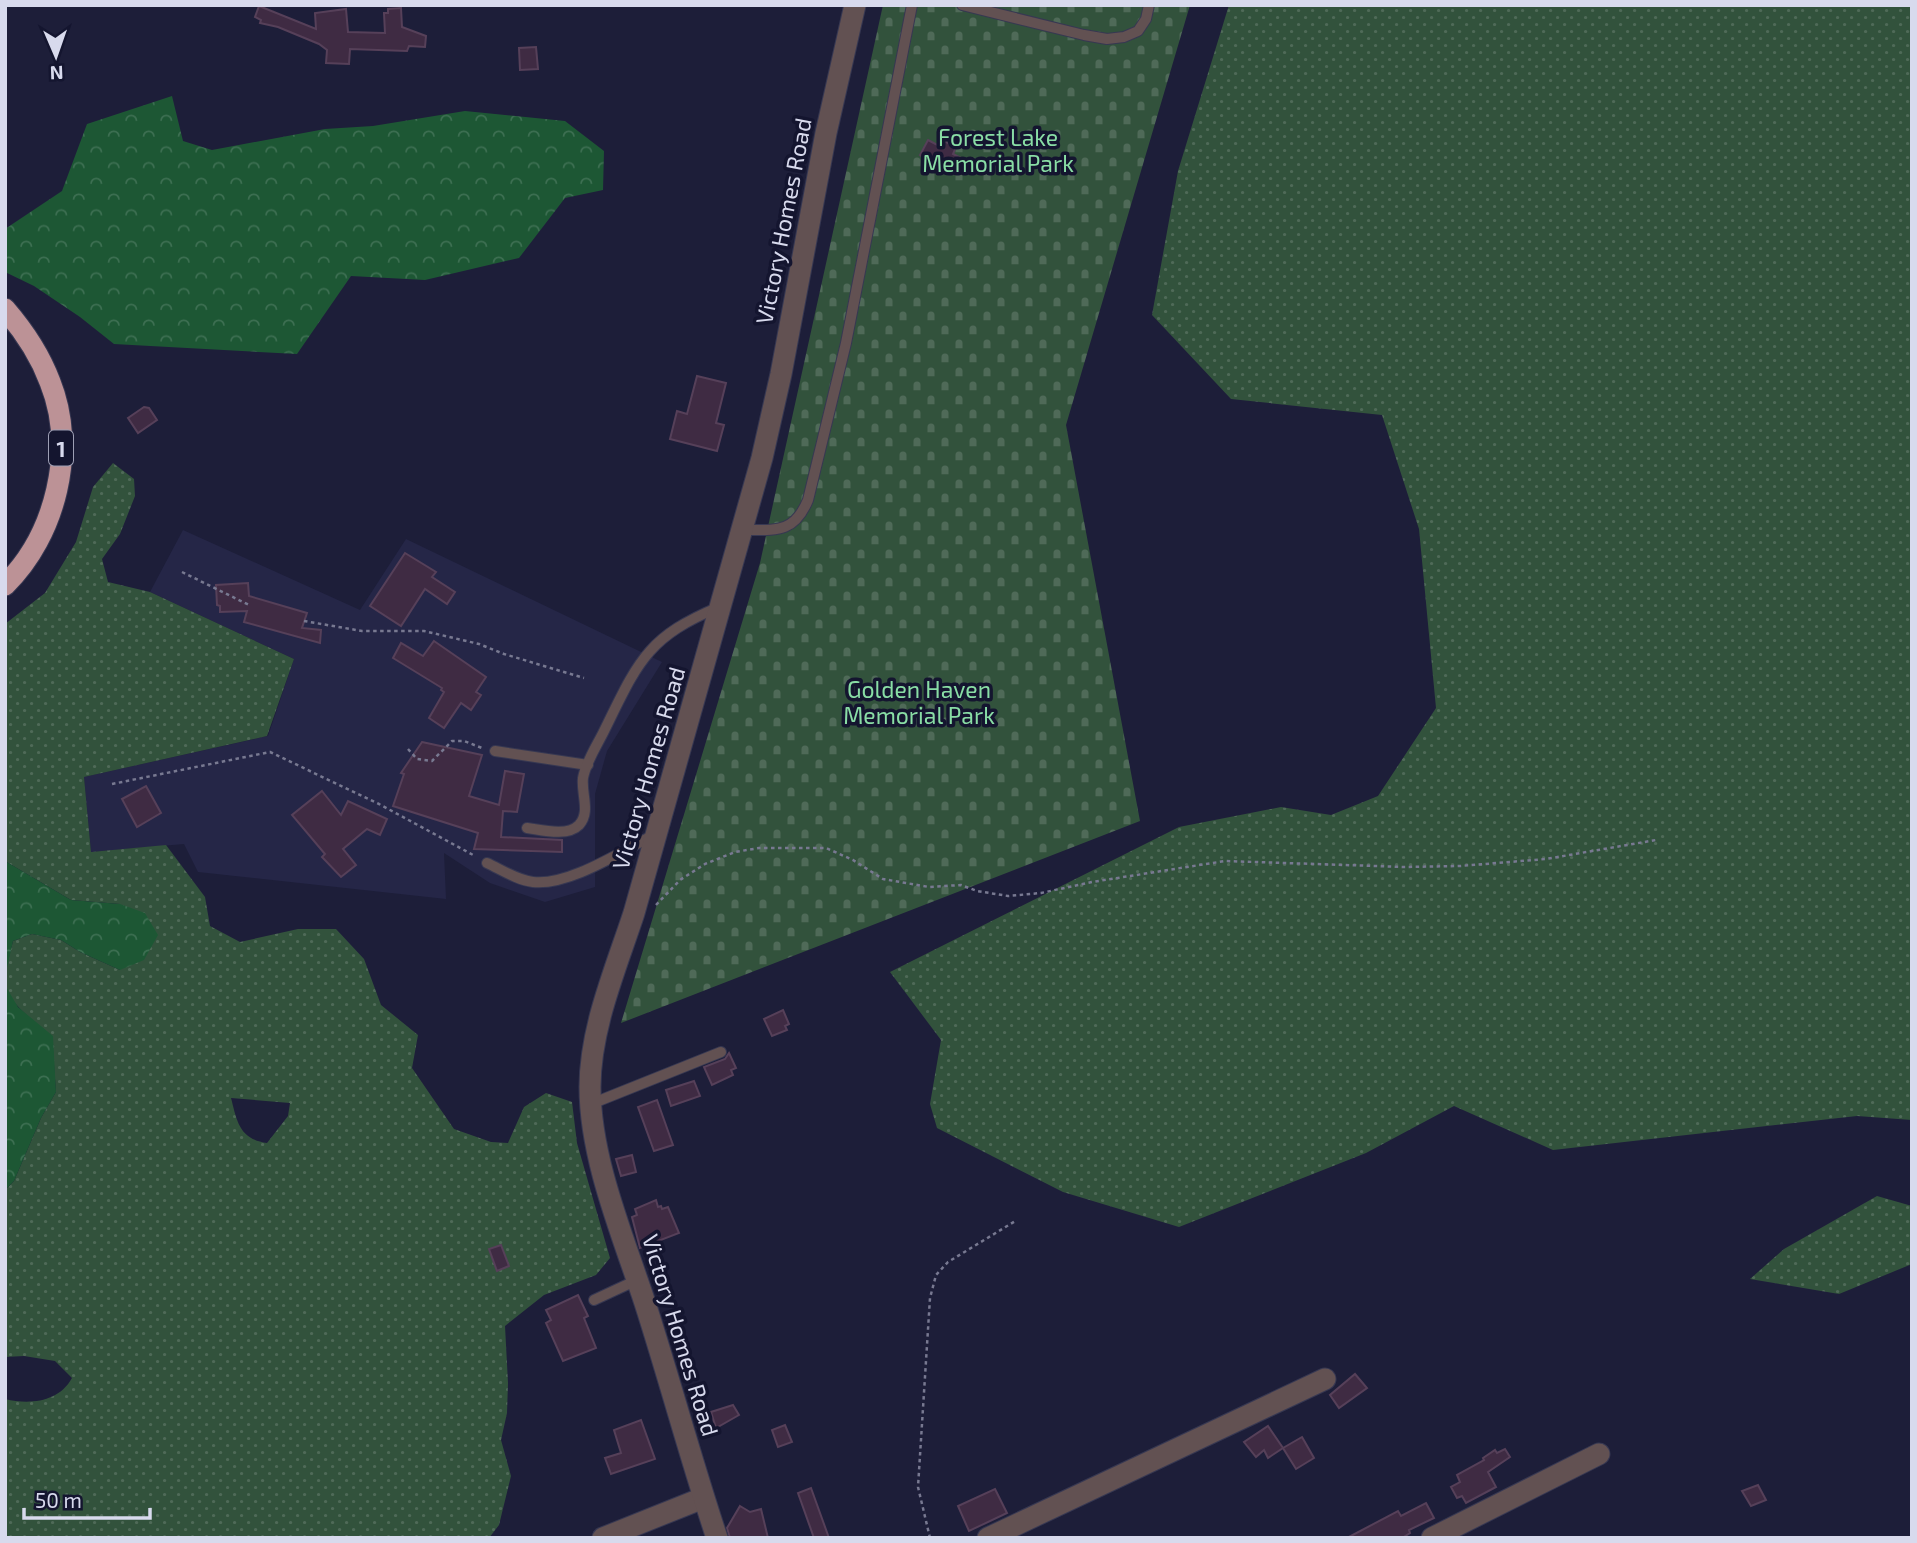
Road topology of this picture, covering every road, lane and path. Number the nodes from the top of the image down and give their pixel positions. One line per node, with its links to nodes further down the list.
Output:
1 (855, 5): 6 (street, Victory Homes Road)
2 (912, 5): 6 (lane)
3 (962, 5): 4 (lane)
4 (1149, 5)
5 (5, 309): 8 (highway, 1)
6 (743, 530): 10 (street, Victory Homes Road)
7 (182, 572): 9 (path)
8 (5, 585)
9 (249, 605)
10 (722, 606): 15 (lane); 18 (street, Victory Homes Road)
11 (304, 621): 12 (path)
12 (584, 678)
13 (408, 749): 14 (path)
14 (495, 751): 15 (lane)
15 (587, 765): 17 (lane)
16 (112, 784): 20 (path)
17 (527, 828)
18 (656, 834): 20 (lane); 21 (street, Victory Homes Road)
19 (1656, 841): 21 (path)
20 (487, 863)
21 (634, 912): 23 (street, Victory Homes Road)
22 (721, 1052): 23 (lane)
23 (591, 1104): 25 (street, Victory Homes Road)
24 (1017, 1220): 32 (path)
25 (638, 1280): 26 (lane); 29 (street, Victory Homes Road)
26 (594, 1300)
27 (1325, 1379): 33 (street)
28 (1599, 1454): 34 (street)
29 (704, 1498): 30 (street); 31 (street, Victory Homes Road)
30 (603, 1538)
31 (717, 1538)
32 (930, 1538)
33 (988, 1538)
34 (1432, 1538)

